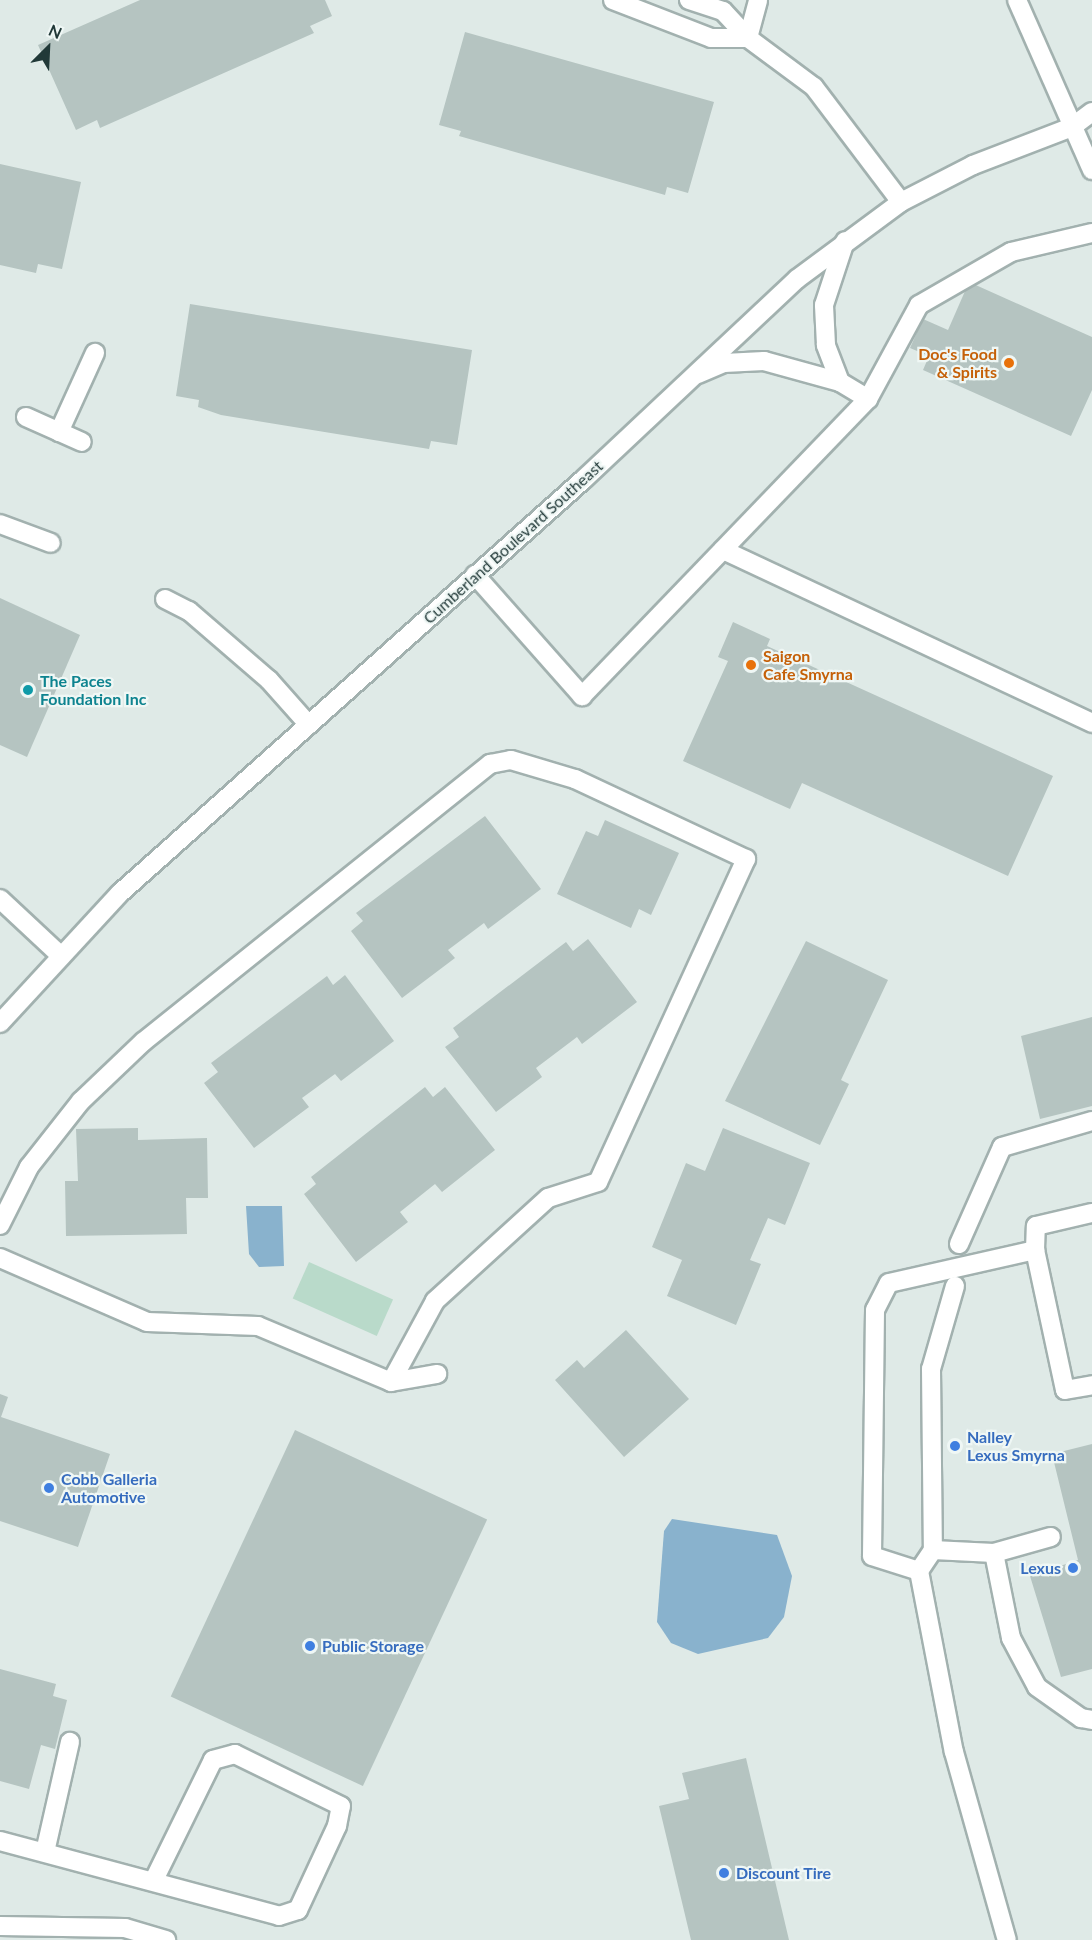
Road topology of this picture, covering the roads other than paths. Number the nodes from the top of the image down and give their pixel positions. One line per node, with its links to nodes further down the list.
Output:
1 (613, 0): 5 (main road)
2 (689, 0): 5 (main road)
3 (758, 0): 5 (main road)
4 (1017, 0): 7 (main road)
5 (748, 38): 10 (main road)
6 (1092, 112): 7 (main road, Cumberland Boulevard Southeast)
7 (1072, 127): 8 (main road); 9 (main road); 10 (main road, Cumberland Boulevard Southeast)
8 (1092, 133)
9 (1092, 170)
10 (901, 202): 12 (main road, Cumberland Boulevard Southeast)
11 (1092, 233): 16 (main road)
12 (845, 241): 14 (main road, Cumberland Boulevard Southeast); 15 (main road)
13 (95, 353): 18 (main road)
14 (693, 376): 15 (main road); 23 (main road, Cumberland Boulevard Southeast)
15 (840, 381): 16 (main road)
16 (868, 399): 22 (main road)
17 (26, 417): 18 (main road)
18 (59, 432): 19 (main road)
19 (82, 442)
20 (0, 524): 21 (main road)
21 (51, 543)
22 (723, 550): 23 (main road); 25 (main road)
23 (475, 575): 26 (main road, Cumberland Boulevard Southeast)
24 (165, 599): 26 (main road)
25 (1092, 723)
26 (309, 725): 28 (main road, Cumberland Boulevard Southeast)
27 (0, 899): 28 (main road)
28 (60, 955): 29 (main road, Cumberland Boulevard Southeast)
29 (0, 1023)
30 (1092, 1121): 33 (main road)
31 (1092, 1212): 34 (main road)
32 (0, 1225): 38 (main road)
33 (959, 1244)
34 (1035, 1251): 39 (main road); 43 (main road)
35 (0, 1258): 38 (main road)
36 (955, 1286): 41 (main road)
37 (437, 1374): 38 (main road)
38 (391, 1382)
39 (1092, 1385)
40 (1051, 1537): 42 (main road)
41 (933, 1550): 42 (main road); 43 (main road)
42 (994, 1553): 44 (main road)
43 (919, 1571): 51 (main road)
44 (1092, 1720)
45 (70, 1742): 47 (main road)
46 (0, 1841): 47 (main road)
47 (45, 1852): 48 (main road)
48 (154, 1880): 48 (main road)
49 (0, 1926): 50 (main road)
50 (166, 1940)
51 (1007, 1940)

